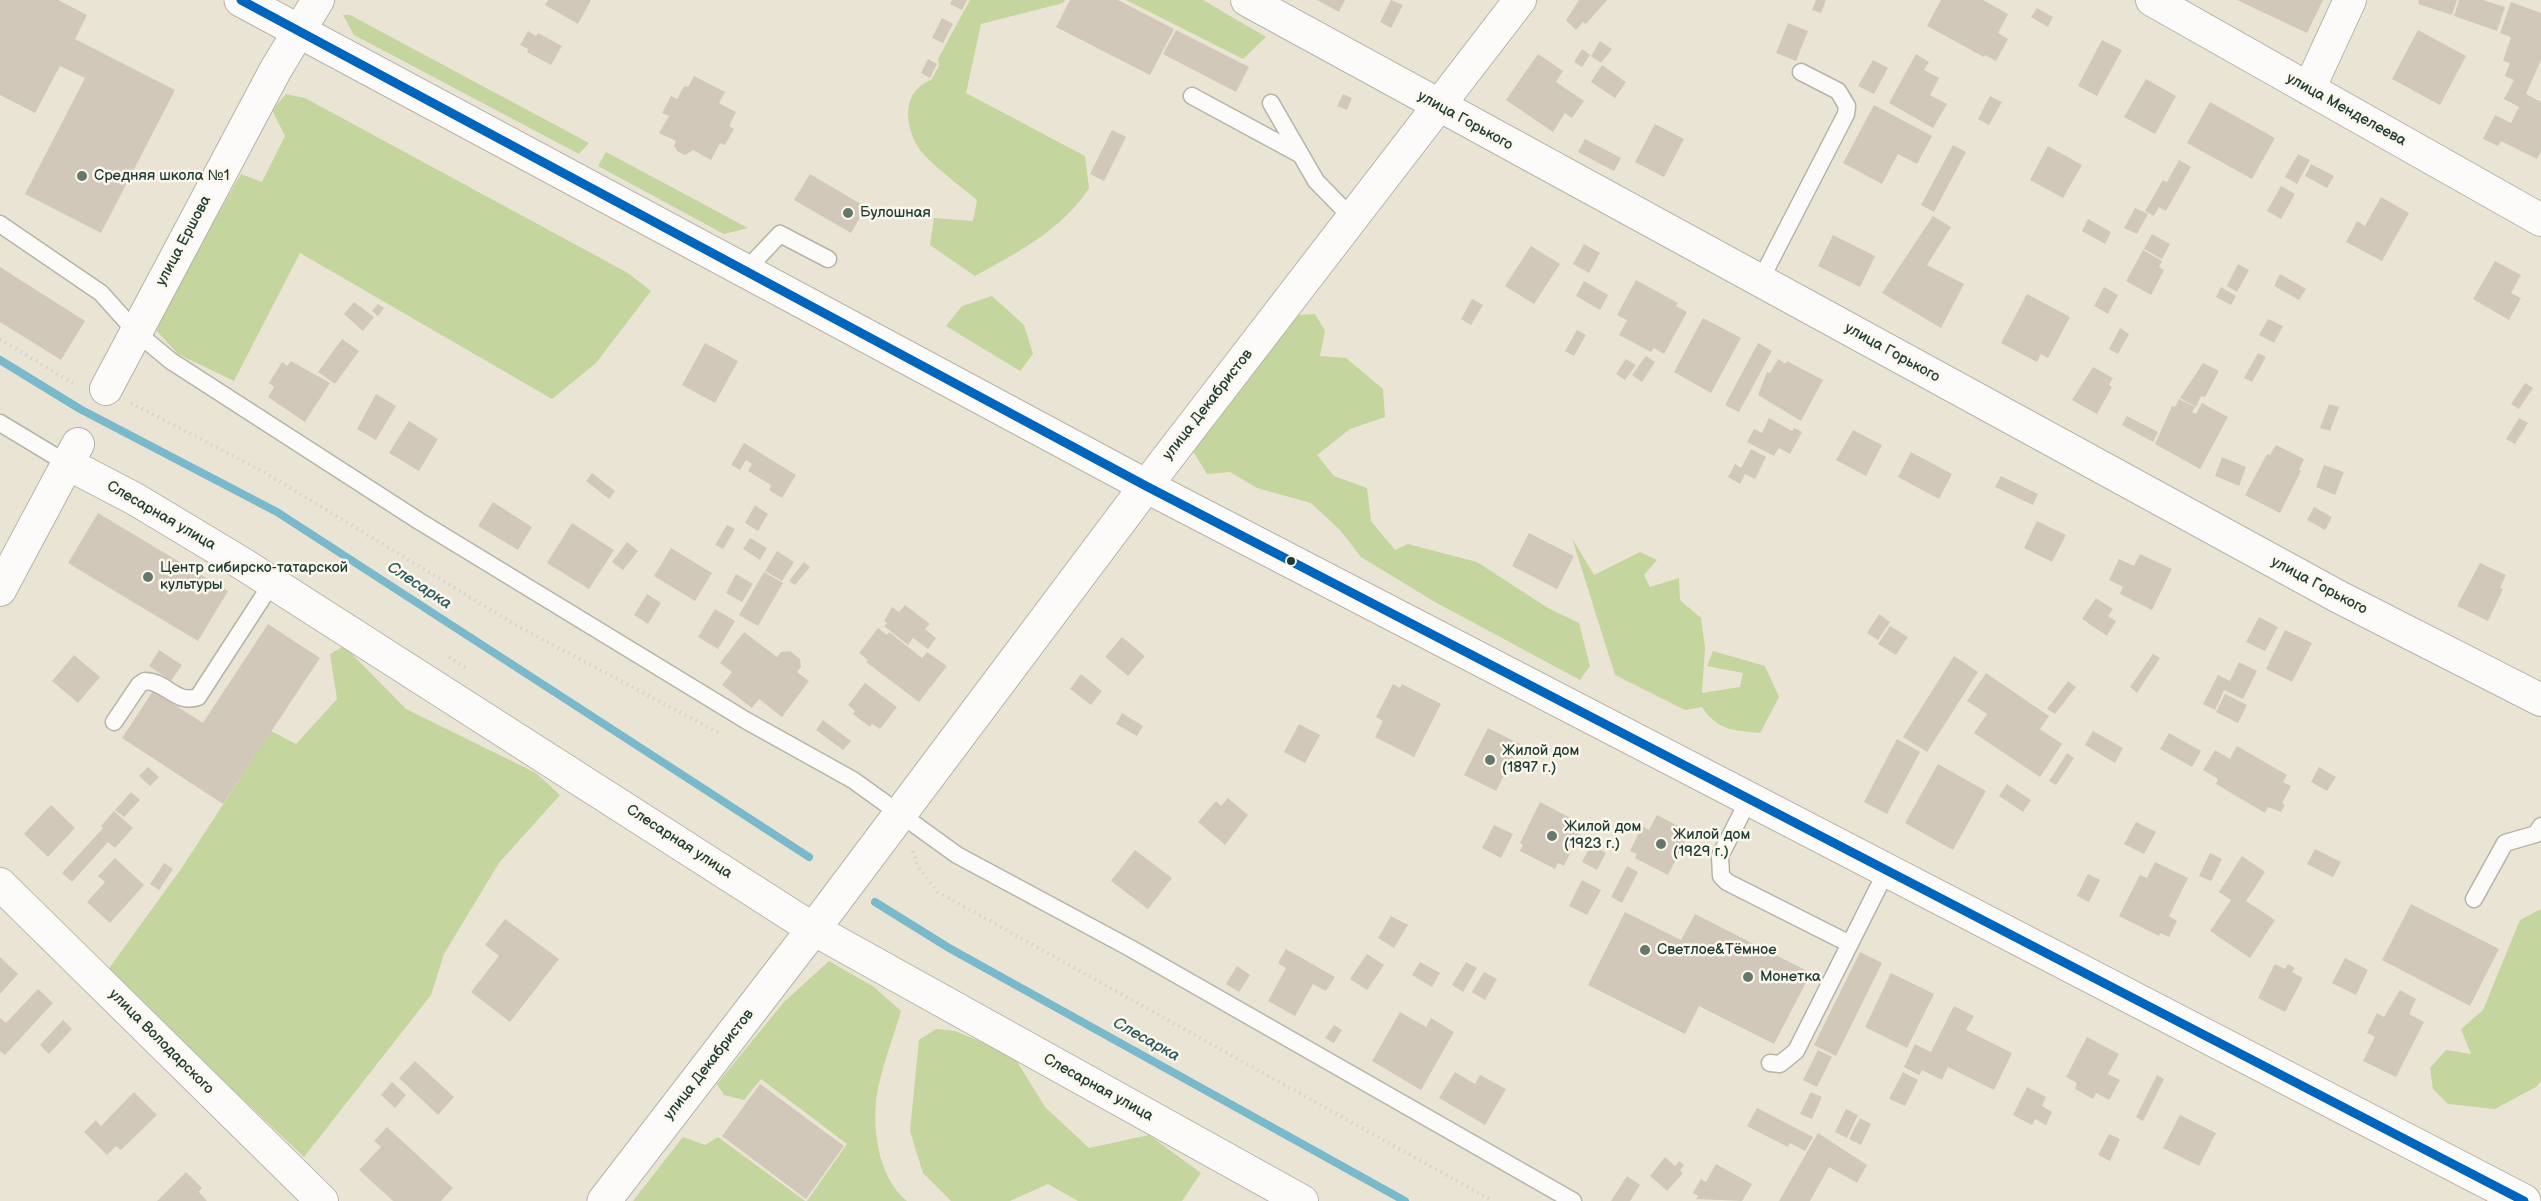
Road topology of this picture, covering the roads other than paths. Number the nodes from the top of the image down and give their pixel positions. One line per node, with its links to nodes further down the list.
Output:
1 (241, 0): 7 (main road)
2 (318, 0): 7 (street, улица Ершова)
3 (1247, 0): 12 (street, улица Горького)
4 (1520, 0): 12 (street, улица Декабристов)
5 (2152, 0): 9 (street, улица Менделеева)
6 (2350, 0): 9 (street)
7 (300, 29): 18 (main road); 20 (street, улица Ершова)
8 (1800, 72): 19 (lane)
9 (2309, 89): 15 (street, улица Менделеева)
10 (1192, 96): 13 (lane)
11 (1271, 103): 13 (lane)
12 (1438, 106): 14 (street, улица Декабристов); 19 (street, улица Горького)
13 (1301, 156): 14 (lane)
14 (1352, 218): 24 (street, улица Декабристов)
15 (2541, 220)
16 (0, 224): 20 (lane)
17 (828, 259): 18 (lane)
18 (746, 270): 24 (main road)
19 (1760, 281): 27 (street, улица Горького)
20 (136, 332): 21 (street, улица Ершова); 30 (lane)
21 (106, 389)
22 (0, 423): 23 (lane)
23 (73, 454): 25 (street, Слесарная улица); 26 (street)
24 (1146, 486): 29 (main road); 30 (main road, улица Декабристов)
25 (272, 583): 28 (lane); 35 (street, Слесарная улица)
26 (0, 590)
27 (2541, 700)
28 (114, 722)
29 (1749, 799): 32 (main road); 36 (lane)
30 (900, 814): 35 (main road, улица Декабристов); 41 (lane)
31 (2541, 826): 34 (lane)
32 (1887, 870): 36 (lane); 42 (main road)
33 (0, 884): 38 (street, улица Володарского)
34 (2474, 899)
35 (813, 929): 39 (main road, улица Декабристов); 40 (street, Слесарная улица)
36 (1850, 944): 37 (lane)
37 (1770, 1063)
38 (322, 1201)
39 (604, 1201)
40 (1302, 1201)
41 (1573, 1201)
42 (2524, 1201)

